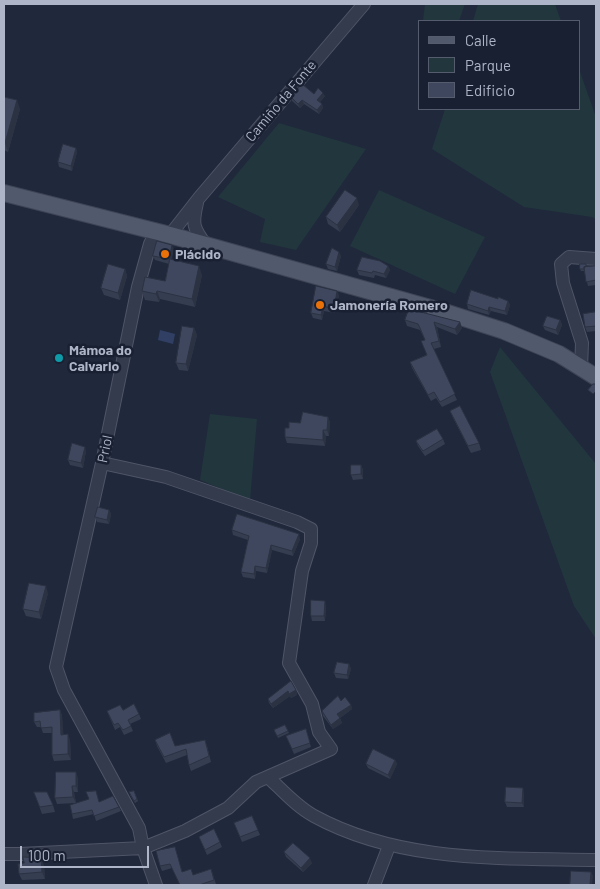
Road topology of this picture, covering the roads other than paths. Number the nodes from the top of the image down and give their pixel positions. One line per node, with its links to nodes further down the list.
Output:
1 (364, 4): 3 (street, Camiño da Fonte)
2 (4, 193): 5 (main road)
3 (199, 198): 4 (street); 5 (street, Camiño da Fonte)
4 (194, 217): 5 (street); 6 (street)
5 (169, 235): 6 (main road); 10 (street, Priol)
6 (206, 245): 8 (main road)
7 (596, 259): 8 (street)
8 (581, 368): 9 (main road)
9 (596, 377)
10 (102, 463): 11 (street); 13 (street, Priol)
11 (268, 777): 12 (street); 13 (street)
12 (389, 846): 15 (street); 17 (street)
13 (143, 848): 14 (street); 16 (street)
14 (4, 854)
15 (596, 860)
16 (156, 885)
17 (374, 885)

